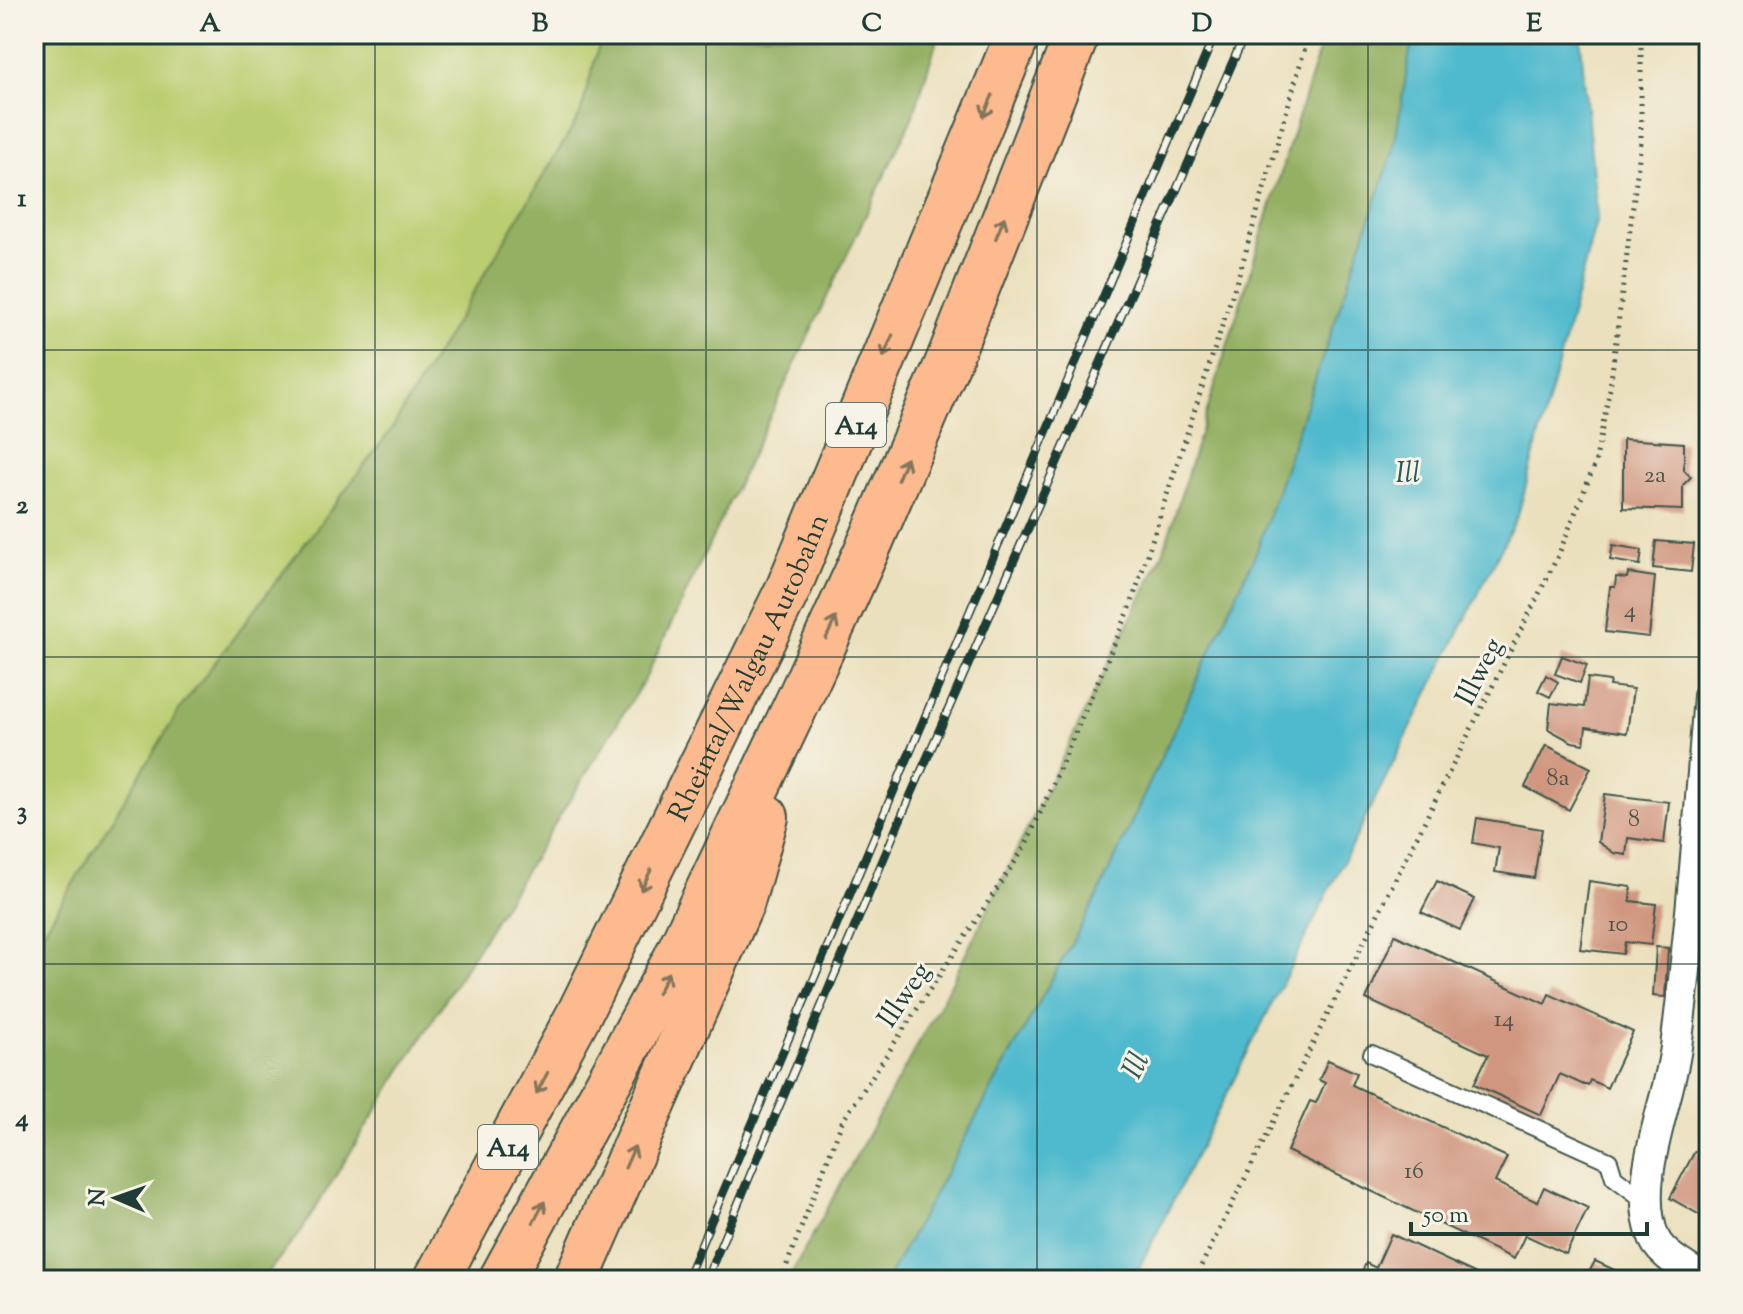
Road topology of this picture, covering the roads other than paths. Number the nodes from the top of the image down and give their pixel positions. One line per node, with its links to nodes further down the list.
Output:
1 (1018, 34): 9 (highway, Rheintal/Walgau Autobahn / A14, one-way to 9)
2 (1077, 34): 4 (highway, A14, one-way to 2)
3 (1709, 696): 5 (street)
4 (799, 699): 10 (highway, A14, one-way to 4); 11 (highway, one-way to 4)
5 (1704, 853): 7 (street)
6 (1372, 1054): 7 (lane)
7 (1647, 1202): 8 (street)
8 (1702, 1279)
9 (436, 1280)
10 (501, 1280)
11 (576, 1280)

